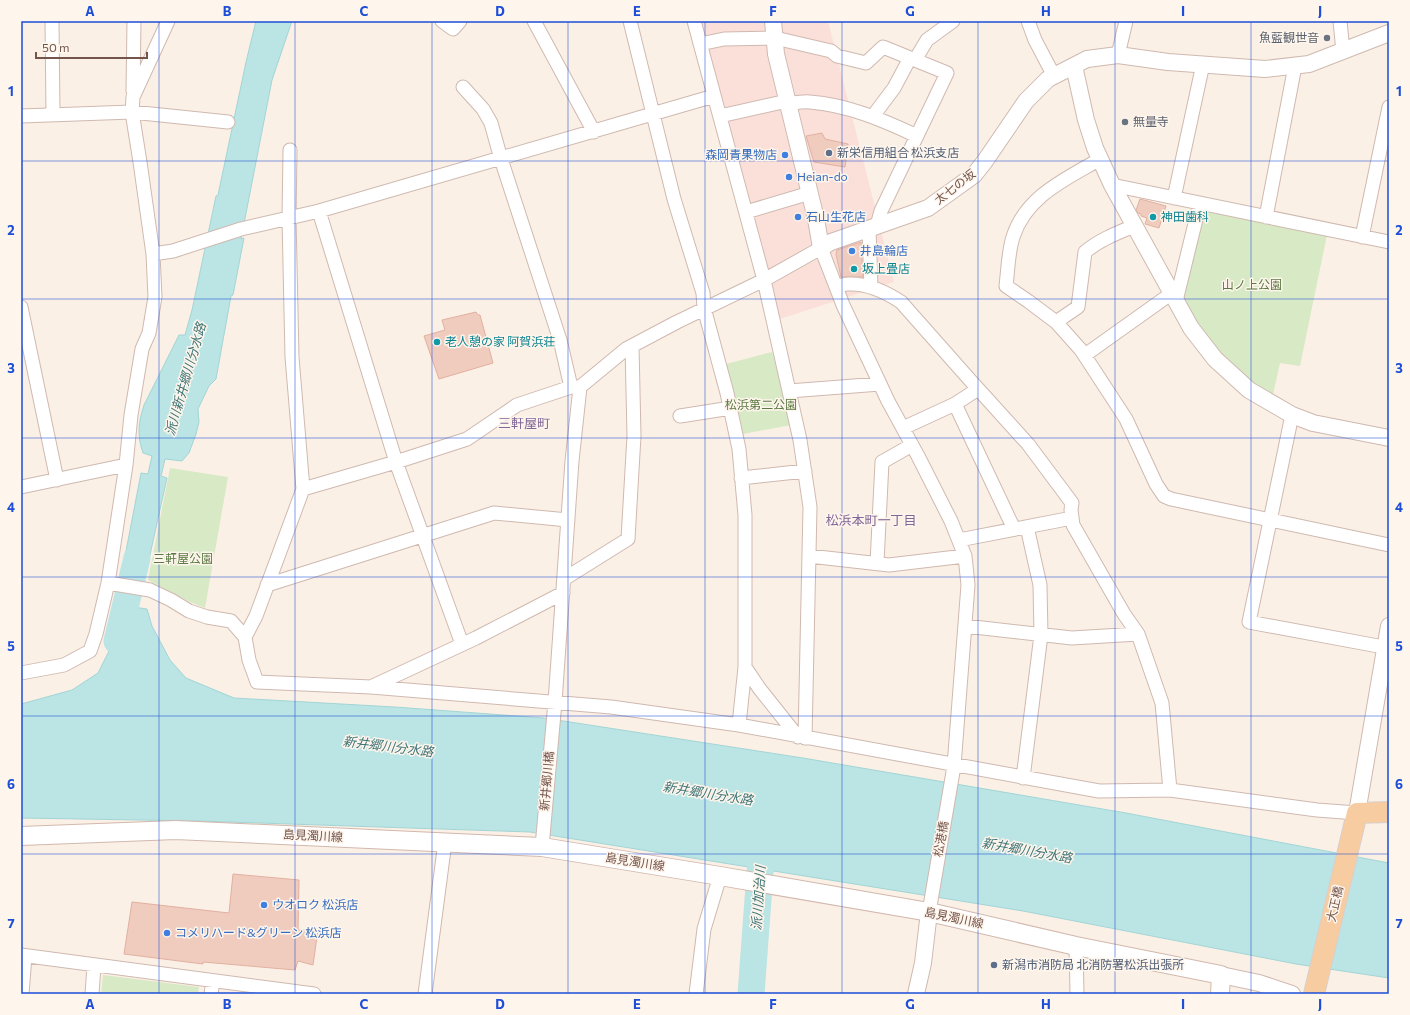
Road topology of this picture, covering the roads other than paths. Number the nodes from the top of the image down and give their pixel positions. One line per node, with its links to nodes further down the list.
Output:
1 (52, 21): 30 (street)
2 (134, 21): 25 (street)
3 (168, 21): 25 (street)
4 (442, 21): 5 (street)
5 (460, 21)
6 (534, 21): 36 (street)
7 (630, 21): 31 (street)
8 (694, 21): 16 (street)
9 (773, 21): 15 (street)
10 (953, 21): 19 (street)
11 (1028, 21): 23 (street)
12 (1126, 21): 18 (street)
13 (1340, 21): 17 (street)
14 (1389, 33): 17 (street, 太七の坂)
15 (774, 38): 16 (street); 19 (street); 27 (street)
16 (700, 44): 26 (street)
17 (1343, 52): 22 (street, 太七の坂)
18 (1118, 55): 20 (street, 太七の坂); 21 (street, 太七の坂)
19 (913, 59): 34 (street); 37 (street)
20 (1203, 64): 22 (street, 太七の坂); 43 (street)
21 (1074, 66): 23 (street, 太七の坂); 40 (street)
22 (1295, 66): 47 (street)
23 (1054, 76): 50 (street, 太七の坂)
24 (463, 88): 39 (street, 新井郷川橋)
25 (133, 96): 29 (street)
26 (714, 96): 31 (street); 33 (street)
27 (788, 102): 33 (street); 34 (street); 42 (street)
28 (1389, 107): 51 (street)
29 (132, 112): 30 (street); 35 (street); 54 (street)
30 (53, 114): 32 (street)
31 (654, 114): 36 (street); 60 (street)
32 (21, 116)
33 (720, 116): 46 (street)
34 (873, 116): 37 (street)
35 (228, 122)
36 (594, 132): 39 (street)
37 (917, 136): 50 (street)
38 (290, 150): 48 (street)
39 (501, 159): 45 (street); 65 (street, 新井郷川橋)
40 (1100, 159): 41 (street); 61 (street)
41 (1112, 185): 43 (street); 49 (street)
42 (810, 193): 46 (street); 53 (street)
43 (1174, 198): 44 (street)
44 (1200, 203): 47 (street); 58 (street)
45 (319, 211): 48 (street); 75 (street)
46 (746, 212): 55 (street)
47 (1266, 217): 51 (street)
48 (289, 218): 54 (street); 81 (street)
49 (1134, 226): 58 (street); 61 (street)
50 (873, 227): 53 (street, 太七の坂); 56 (street)
51 (1362, 236): 52 (street)
52 (1389, 242)
53 (821, 248): 55 (street); 57 (street, 松港橋)
54 (153, 254): 76 (street)
55 (764, 280): 60 (street); 67 (street)
56 (871, 286): 57 (street); 66 (street)
57 (836, 287): 64 (street, 松港橋)
58 (1174, 297): 63 (street); 70 (street)
59 (21, 307): 79 (street)
60 (704, 308): 62 (street); 69 (street)
61 (1056, 322): 63 (street)
62 (632, 346): 65 (street); 92 (street)
63 (1084, 355): 84 (street)
64 (880, 384): 67 (street); 72 (street, 松港橋)
65 (575, 387): 75 (street); 83 (street, 新井郷川橋)
66 (978, 389): 68 (street); 82 (street)
67 (789, 391): 77 (street)
68 (954, 404): 72 (street); 85 (street)
69 (730, 408): 71 (street); 78 (street)
70 (1292, 415): 73 (street); 84 (street)
71 (680, 416)
72 (902, 428): 74 (street, 松港橋)
73 (1389, 438)
74 (912, 445): 87 (street, 松港橋); 91 (street)
75 (396, 462): 81 (street); 86 (street)
76 (126, 465): 79 (street); 93 (street)
77 (805, 471): 78 (street); 89 (street)
78 (741, 478): 103 (street)
79 (57, 480): 80 (street)
80 (21, 487)
81 (303, 490): 94 (street)
82 (1072, 518): 85 (street); 98 (street)
83 (568, 520): 86 (street); 92 (street, 新井郷川橋)
84 (1270, 520): 88 (street); 102 (street)
85 (1021, 528): 87 (street); 99 (street)
86 (423, 536): 94 (street); 101 (street)
87 (959, 540): 90 (street, 松港橋)
88 (1389, 546)
89 (809, 556): 91 (street); 108 (street)
90 (965, 556): 91 (street); 96 (street, 松港橋)
91 (877, 563)
92 (564, 579): 95 (street, 新井郷川橋)
93 (108, 583): 100 (street); 104 (street)
94 (268, 585): 100 (street)
95 (563, 593): 101 (street); 106 (street, 新井郷川橋)
96 (965, 626): 99 (street); 109 (street, 松港橋)
97 (1389, 626): 102 (street)
98 (1138, 634): 99 (street); 111 (street)
99 (1042, 635): 110 (street)
100 (245, 637): 105 (street)
101 (462, 644): 105 (street)
102 (1387, 647): 113 (street)
103 (745, 667): 107 (street); 108 (street)
104 (21, 673)
105 (371, 686): 106 (street)
106 (554, 709): 107 (street); 115 (street, 新井郷川橋)
107 (739, 725): 108 (street)
108 (802, 737): 109 (street)
109 (954, 766): 110 (street); 118 (street, 松港橋)
110 (1023, 778): 111 (street)
111 (1170, 790): 113 (street)
112 (1389, 812): 113 (main road)
113 (1357, 813): 135 (main road, 大正橋)
114 (21, 836): 116 (main road, 島見濁川線)
115 (542, 839): 116 (main road, 島見濁川線); 117 (main road, 島見濁川線)
116 (445, 842): 129 (street)
117 (720, 876): 118 (main road, 島見濁川線); 130 (street)
118 (929, 912): 119 (main road, 島見濁川線); 131 (street)
119 (1076, 946): 122 (main road, 島見濁川線); 132 (street)
120 (23, 956): 121 (street); 125 (street)
121 (94, 966): 123 (street); 126 (street)
122 (1221, 975): 133 (main road); 134 (street)
123 (213, 981): 124 (street); 127 (street)
124 (279, 992): 128 (street)
125 (22, 994)
126 (92, 994)
127 (211, 994)
128 (314, 994)
129 (426, 994)
130 (696, 994)
131 (916, 994)
132 (1077, 994)
133 (1220, 994)
134 (1292, 994)
135 (1314, 994)

